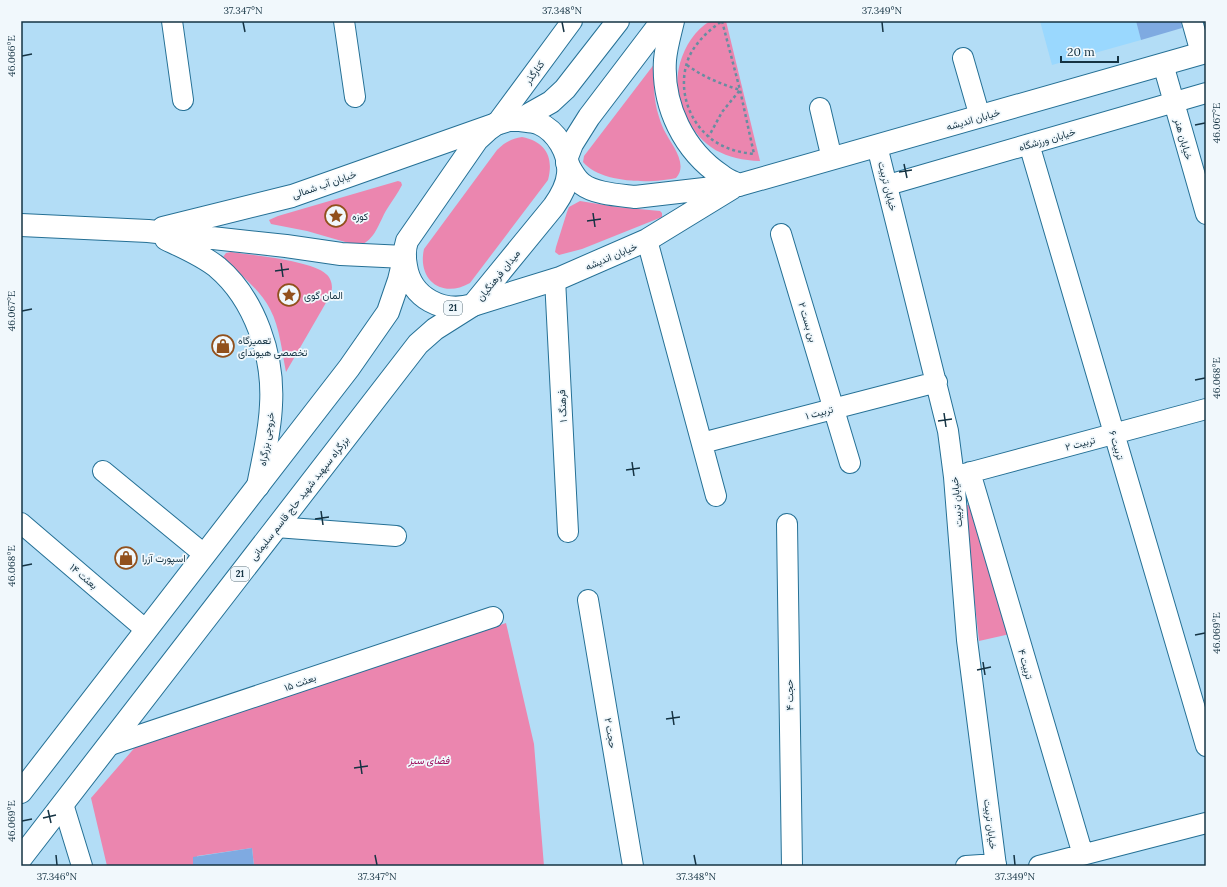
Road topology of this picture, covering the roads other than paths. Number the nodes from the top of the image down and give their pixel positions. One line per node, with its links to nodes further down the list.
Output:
1 (172, 21): 13 (street)
2 (344, 21): 12 (street)
3 (572, 21): 18 (street, کنارگذر)
4 (618, 21): 17 (main road, 21)
5 (662, 21): 22 (main road, 21)
6 (673, 21): 23 (main road)
7 (1192, 21): 8 (street)
8 (1204, 52): 10 (main road, خیابان اندیشه)
9 (963, 58): 16 (street)
10 (1163, 64): 14 (street, خیابان هنر); 16 (main road, خیابان اندیشه)
11 (1206, 92): 14 (street, خیابان ورزشگاه)
12 (355, 97)
13 (183, 100)
14 (1174, 102): 19 (street, خیابان ورزشگاه); 25 (street, خیابان هنر)
15 (820, 108): 21 (street)
16 (980, 117): 20 (main road, خیابان اندیشه)
17 (519, 120): 18 (main road, میدان فرهنگیان / 21); 22 (main road, میدان فرهنگیان / 21)
18 (496, 124): 27 (main road, خیابان آب شمالی); 30 (main road, میدان فرهنگیان / 21)
19 (1029, 144): 24 (street, خیابان ورزشگاه); 36 (street, تربیت ۶)
20 (877, 146): 21 (main road, خیابان اندیشه); 24 (street, خیابان تربیت)
21 (832, 159): 23 (main road, خیابان اندیشه)
22 (567, 160): 23 (main road, خیابان اندیشه); 32 (main road, میدان فرهنگیان / 21)
23 (739, 185): 29 (main road, خیابان اندیشه)
24 (888, 185): 33 (street, خیابان تربیت)
25 (1206, 214)
26 (21, 225): 27 (main road, خیابان آب شمالی)
27 (148, 231): 30 (main road, خیابان آب شمالی); 41 (main road, خروجی بزرگراه)
28 (781, 234): 34 (street, بن بست ۲)
29 (647, 240): 31 (main road, خیابان اندیشه); 37 (street)
30 (405, 257): 32 (main road, میدان فرهنگیان / 21); 41 (main road, 21)
31 (555, 279): 32 (main road, خیابان اندیشه); 46 (street, فرهنگ ۱)
32 (474, 305): 45 (main road, بزرگراه سپهبد شهید حاج قاسم سلیمانی / 21)
33 (937, 382): 34 (street, تربیت ۱); 40 (street, خیابان تربیت)
34 (834, 409): 37 (street, تربیت ۱); 38 (street, بن بست ۲)
35 (1206, 409): 36 (street, تربیت ۲)
36 (1114, 434): 40 (street, تربیت ۲); 53 (street, تربیت ۶)
37 (702, 443): 42 (street)
38 (850, 463)
39 (103, 471): 48 (street)
40 (962, 474): 57 (street, تربیت ۴); 60 (street, خیابان تربیت)
41 (258, 486): 48 (main road, 21)
42 (716, 496)
43 (21, 523): 51 (street, بعثت ۱۴)
44 (787, 524): 63 (street, حجت ۴)
45 (276, 527): 47 (street); 52 (main road, بزرگراه سپهبد شهید حاج قاسم سلیمانی / 21)
46 (568, 532)
47 (396, 536)
48 (205, 555): 51 (main road, 21)
49 (588, 600): 62 (street, حجت ۲)
50 (493, 617): 52 (street, بعثت ۱۵)
51 (146, 630): 54 (main road, 21)
52 (107, 746): 55 (main road, بزرگراه سپهبد شهید حاج قاسم سلیمانی / 21)
53 (1206, 746)
54 (23, 785)
55 (63, 804): 58 (main road, بزرگراه سپهبد شهید حاج قاسم سلیمانی / 21); 61 (street)
56 (1206, 823): 59 (street)
57 (1083, 855): 59 (street); 65 (street)
58 (21, 858)
59 (1104, 858)
60 (996, 865): 64 (street)
61 (82, 866)
62 (633, 866)
63 (792, 866)
64 (966, 866)
65 (1039, 866)

